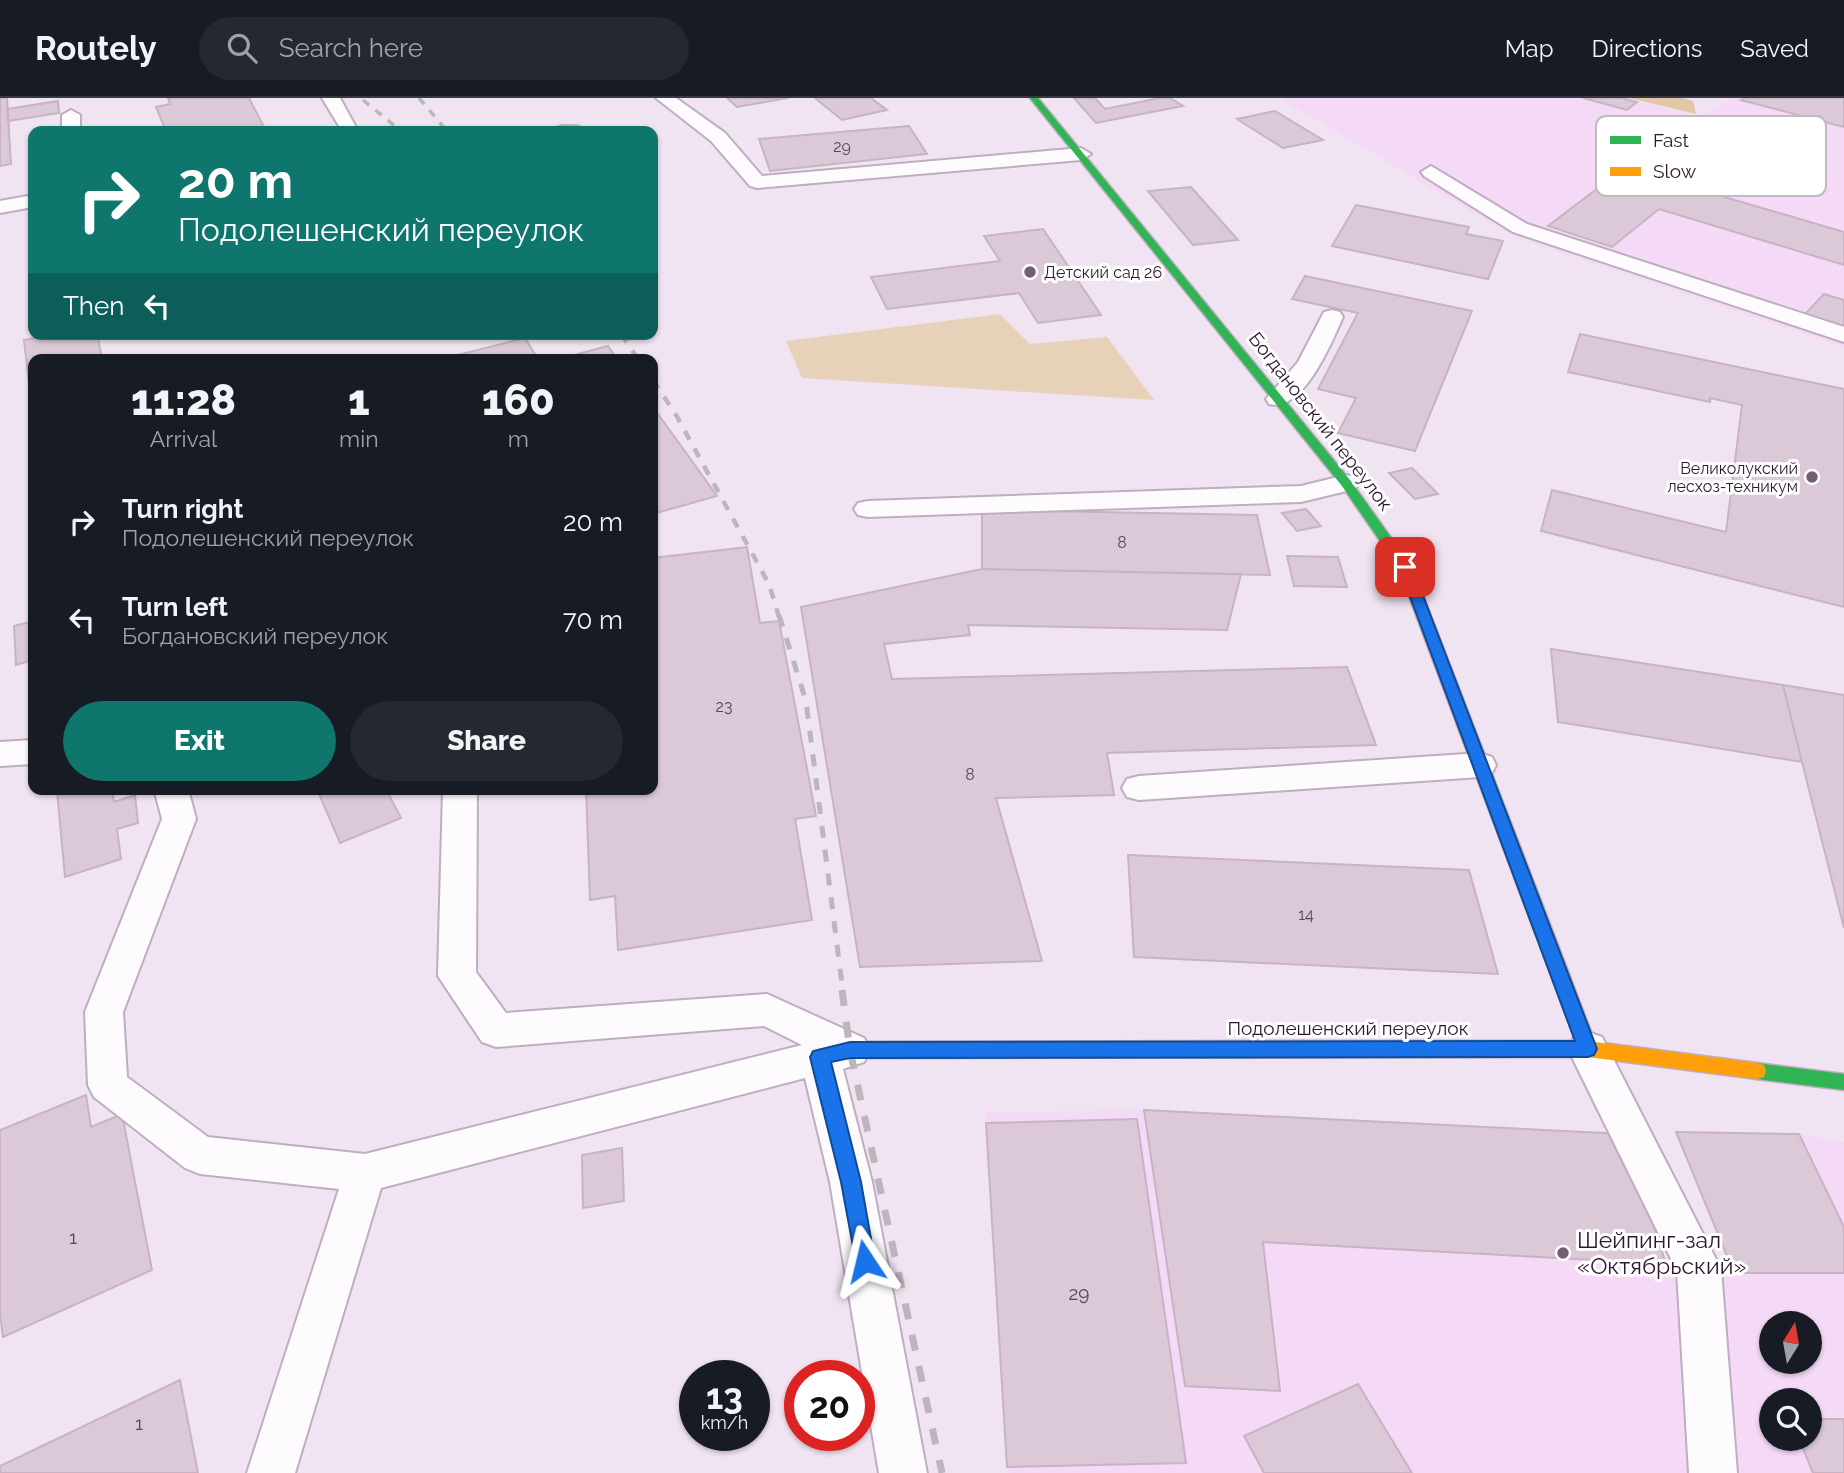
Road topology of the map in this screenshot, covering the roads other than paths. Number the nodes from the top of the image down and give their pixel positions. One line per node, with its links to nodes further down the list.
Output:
1 (331, 98): 4 (lane)
2 (665, 98): 5 (lane)
3 (1034, 98): 5 (street, Богдановский переулок)
4 (348, 126)
5 (1081, 154): 11 (street, Богдановский переулок)
6 (1431, 172): 10 (lane)
7 (28, 202): 8 (lane)
8 (0, 207)
9 (1332, 317): 11 (lane)
10 (1844, 335)
11 (1278, 399): 12 (street, Богдановский переулок)
12 (1346, 483): 13 (lane); 16 (street, Богдановский переулок)
13 (868, 509)
14 (28, 752): 15 (lane)
15 (0, 754)
16 (1480, 765): 17 (lane); 20 (street, Богдановский переулок)
17 (1139, 788)
18 (173, 795): 23 (lane)
19 (460, 795): 21 (lane)
20 (1588, 1049): 21 (street, Подолешенский переулок); 22 (street, Подолешенский переулок); 26 (lane)
21 (835, 1053): 23 (lane); 25 (lane)
22 (1844, 1082)
23 (365, 1173): 24 (lane)
24 (271, 1473)
25 (903, 1473)
26 (1713, 1473)

